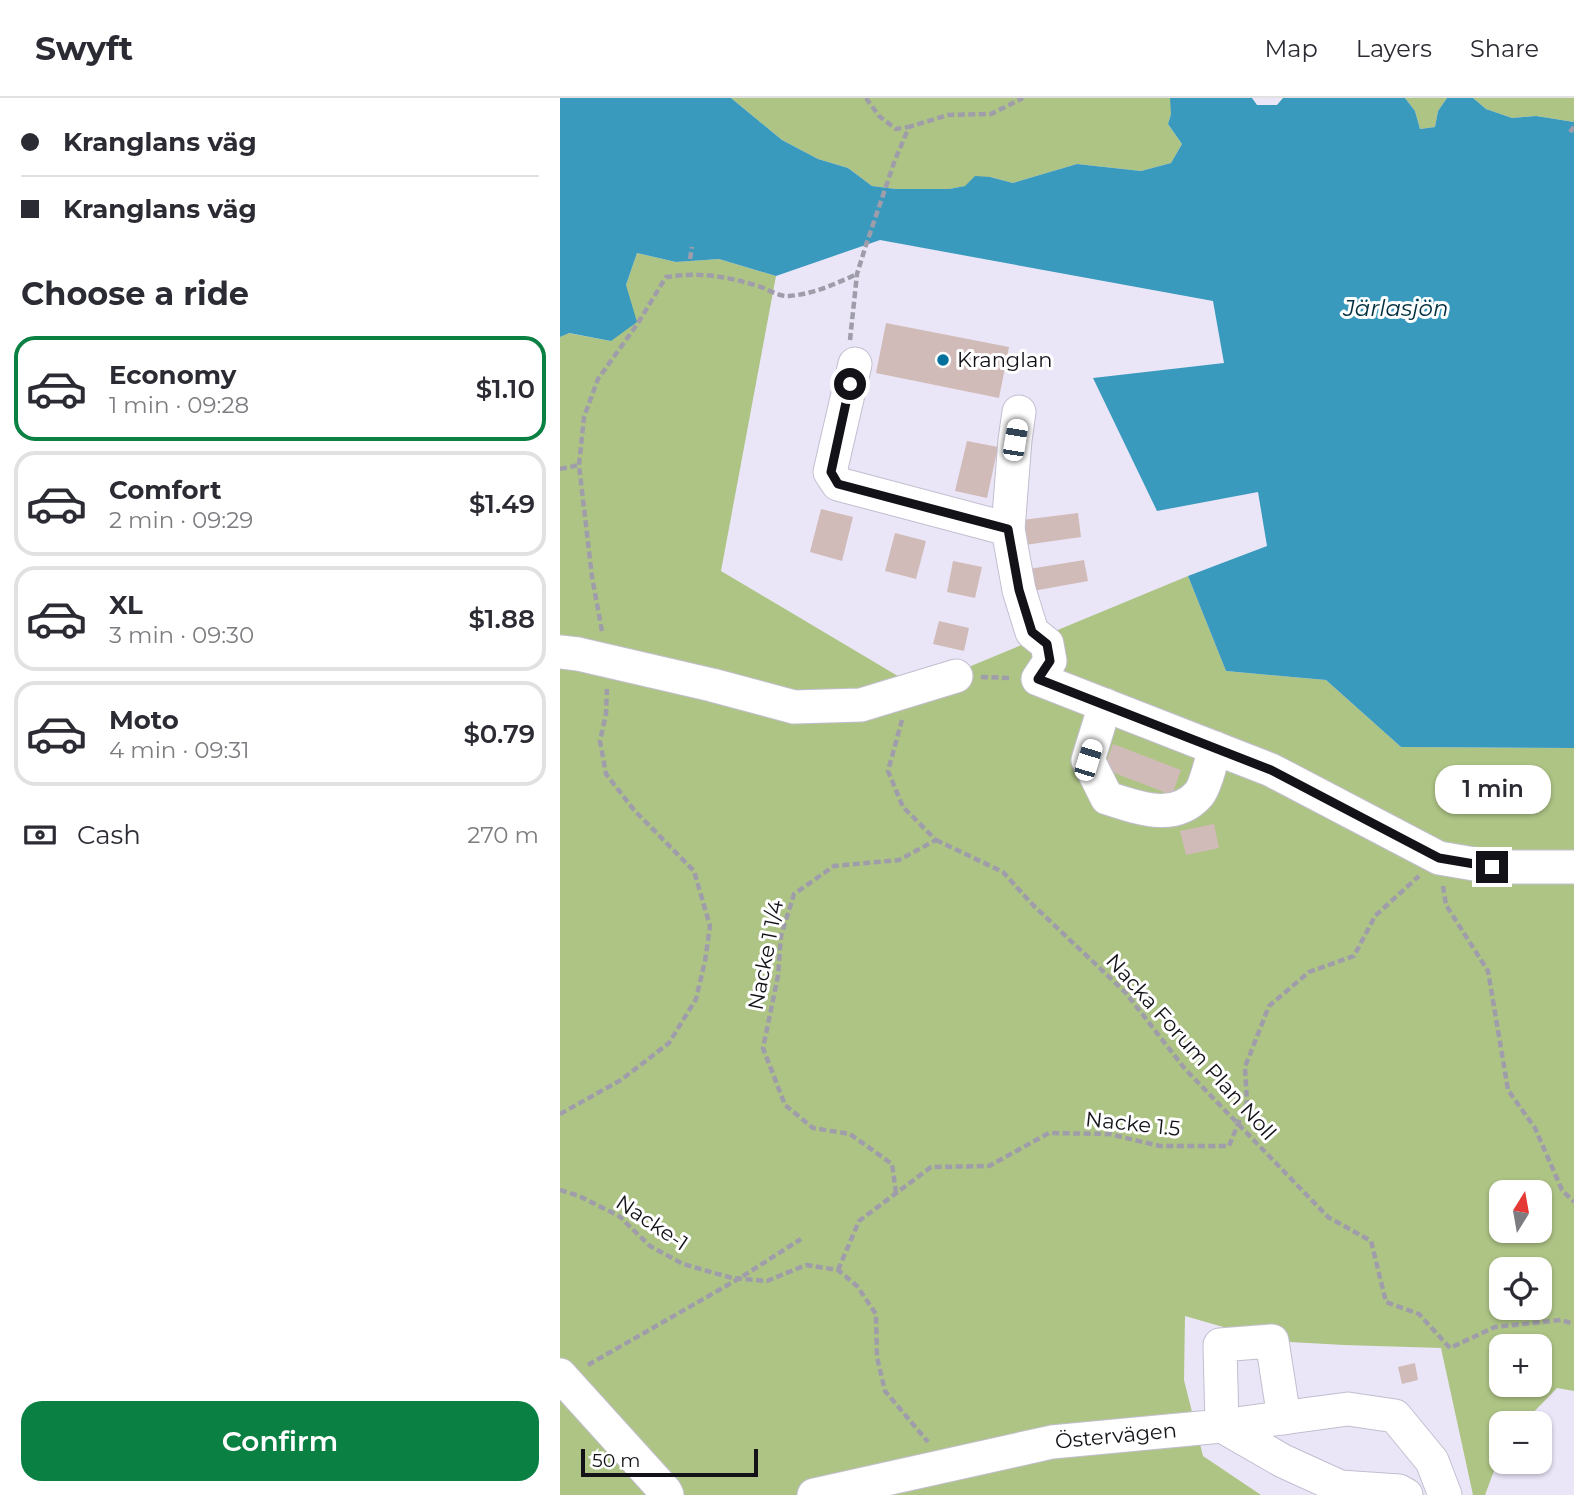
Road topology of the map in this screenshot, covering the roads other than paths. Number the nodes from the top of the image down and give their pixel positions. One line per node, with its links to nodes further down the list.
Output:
1 (855, 364): 3 (street)
2 (1019, 412): 3 (street)
3 (1008, 529): 6 (street)
4 (560, 652): 5 (street)
5 (956, 676)
6 (1105, 705): 7 (street); 7 (street)
7 (1215, 748): 8 (street)
8 (1574, 867)
9 (562, 1377): 12 (street)
10 (1284, 1418): 11 (street, Östervägen); 11 (street); 15 (street, Östervägen)
11 (1222, 1426): 13 (street, Östervägen); 14 (street)
12 (669, 1494)
13 (814, 1495)
14 (1406, 1495)
15 (1444, 1495)

